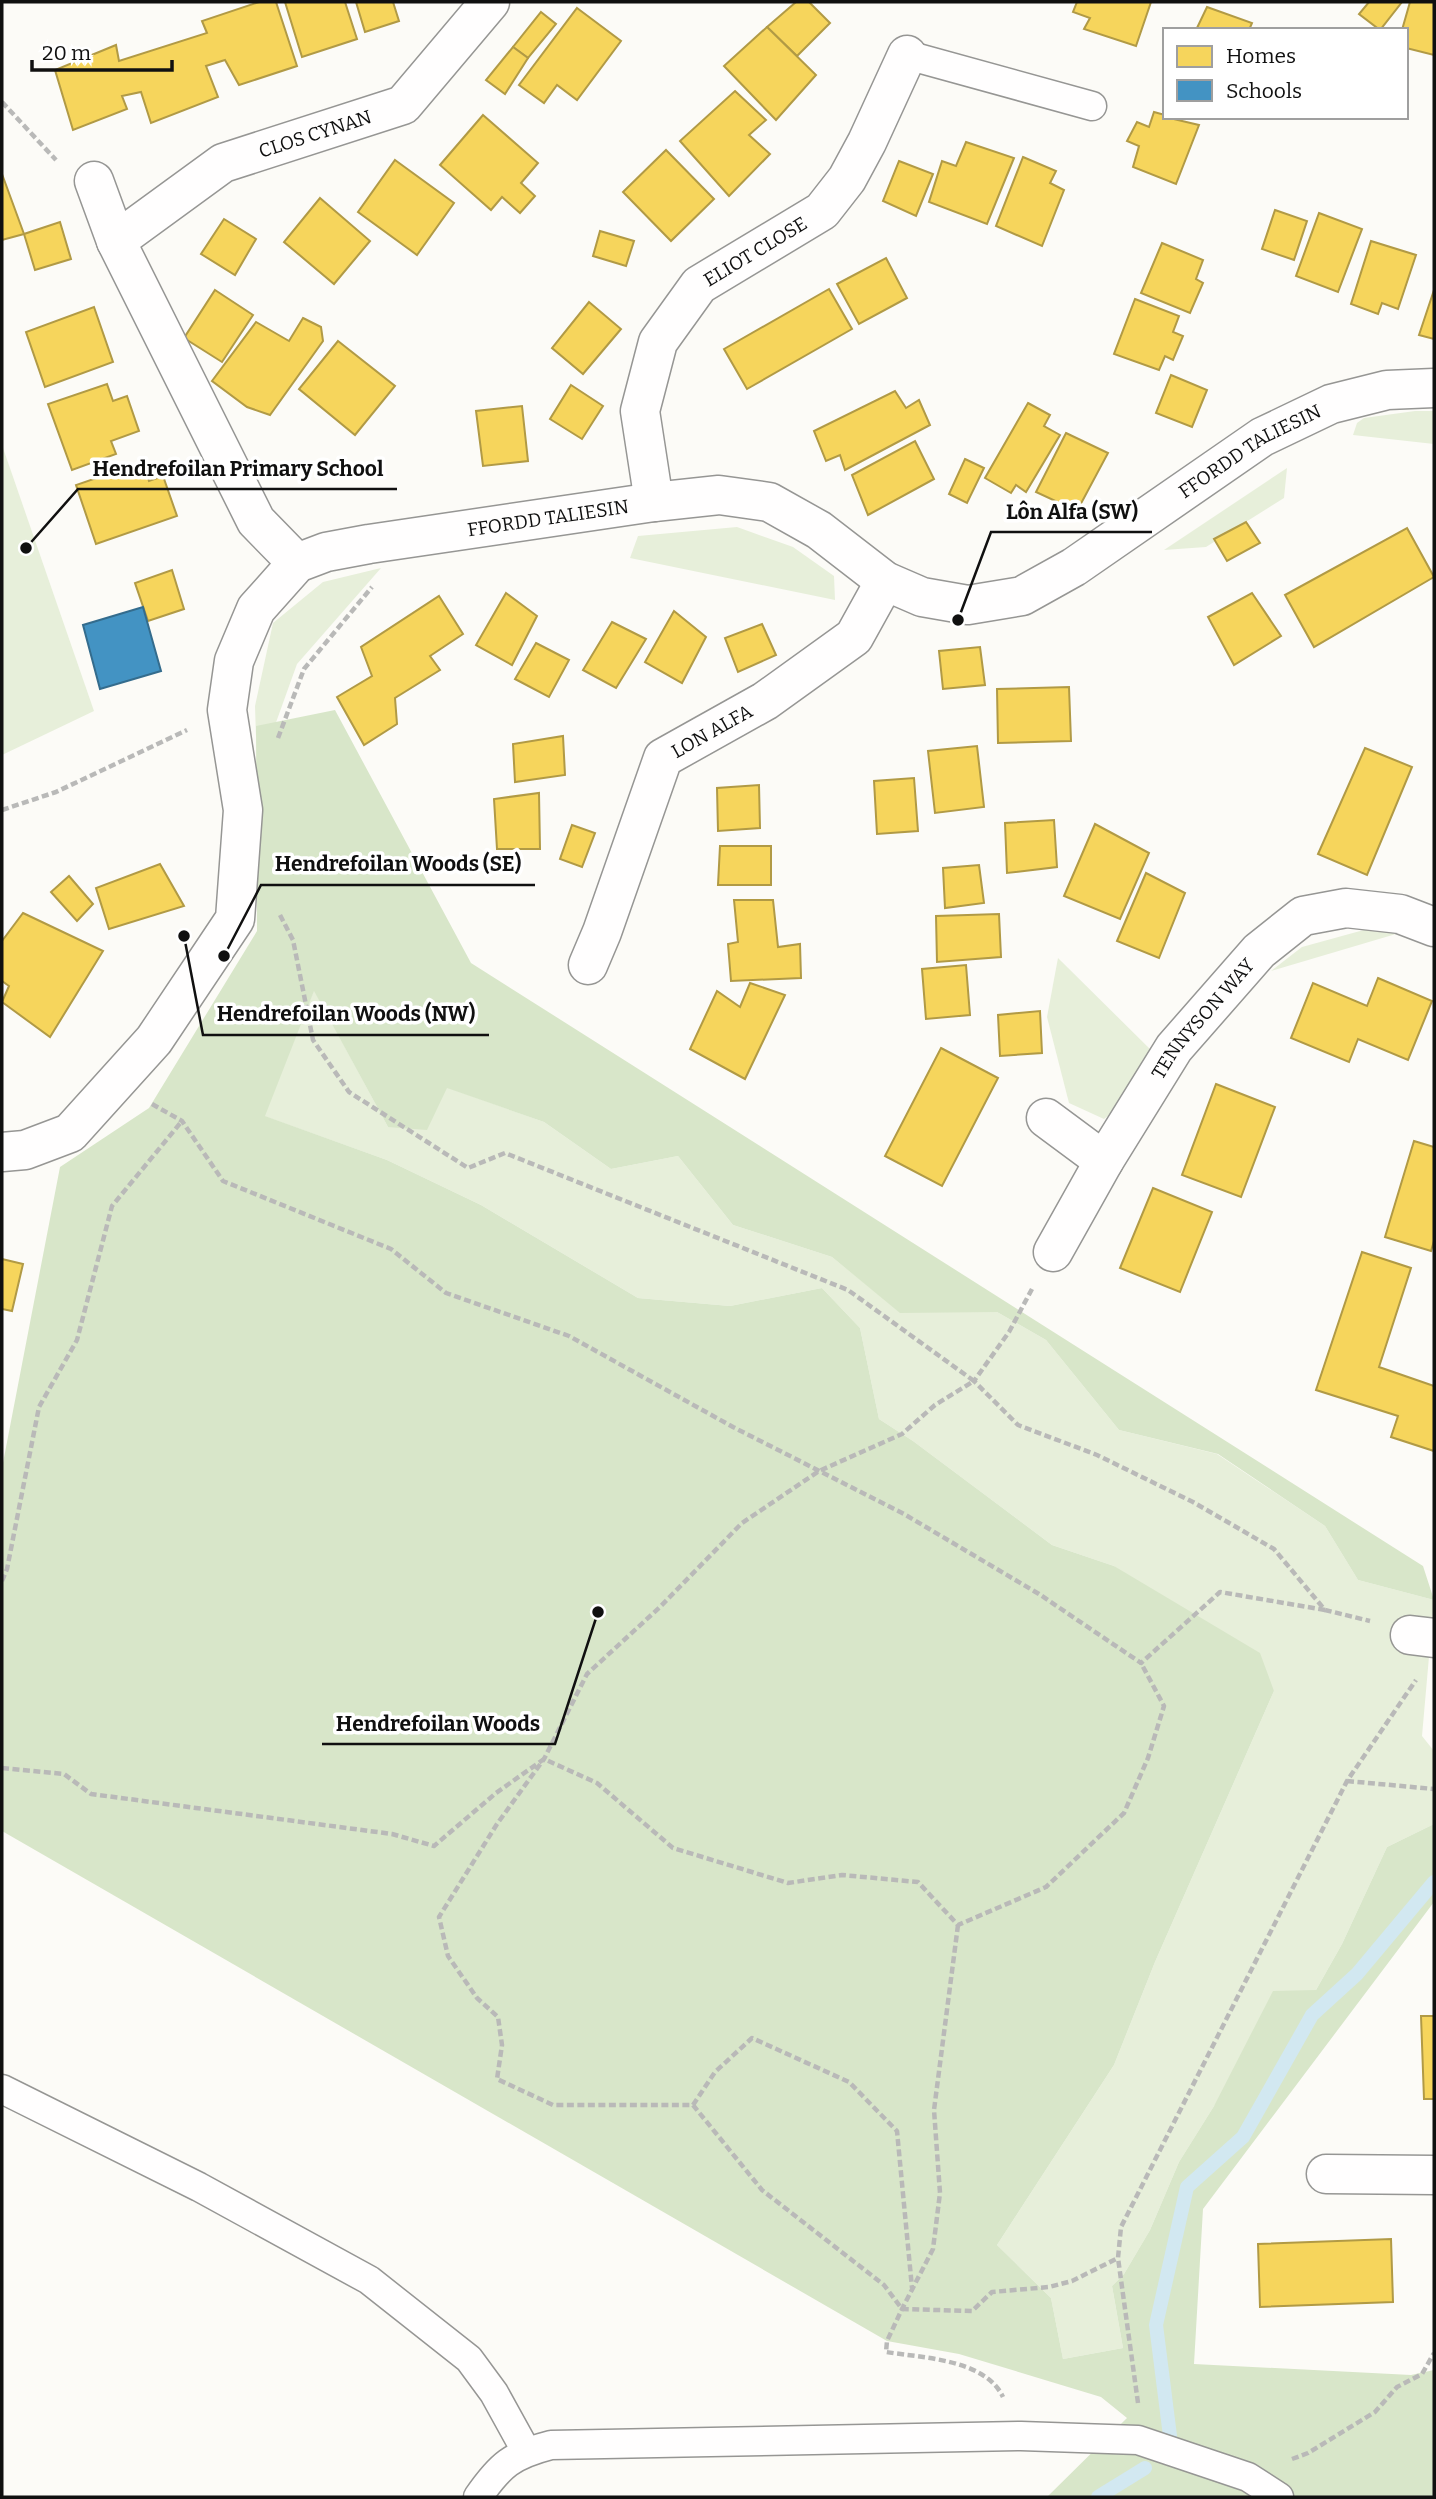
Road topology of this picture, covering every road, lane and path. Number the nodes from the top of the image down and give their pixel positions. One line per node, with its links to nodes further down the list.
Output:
1 (490, 2): 6 (street, CLOS CYNAN)
2 (907, 55): 4 (lane); 8 (street, ELIOT CLOSE)
3 (2, 103): 5 (path)
4 (1092, 106)
5 (94, 181): 6 (street)
6 (116, 241): 10 (street)
7 (1434, 388): 11 (street, FFORDD TALIESIN)
8 (654, 502): 9 (street, FFORDD TALIESIN); 11 (street, FFORDD TALIESIN)
9 (411, 537): 10 (street, FFORDD TALIESIN); 13 (path)
10 (297, 563): 12 (street, FFORDD TALIESIN)
11 (885, 581): 17 (street, LON ALFA)
12 (227, 710): 14 (path); 18 (street, FFORDD TALIESIN)
13 (276, 743)
14 (2, 810)
15 (274, 904): 24 (path)
16 (1434, 928): 22 (street, TENNYSON WAY)
17 (588, 965)
18 (115, 1083): 20 (path); 21 (street, FFORDD TALIESIN)
19 (1046, 1118): 22 (street)
20 (182, 1121): 25 (path); 26 (path)
21 (2, 1152)
22 (1104, 1161): 23 (street, TENNYSON WAY)
23 (1053, 1252): 24 (path)
24 (974, 1381): 25 (path); 27 (path)
25 (818, 1471): 29 (path); 31 (path)
26 (2, 1581)
27 (1325, 1610): 28 (path); 29 (path)
28 (1422, 1637)
29 (1141, 1663): 35 (path)
30 (1420, 1675): 33 (path)
31 (544, 1759): 32 (path); 35 (path); 37 (path)
32 (2, 1768)
33 (1347, 1781): 34 (path); 40 (path)
34 (1434, 1789)
35 (958, 1926): 41 (path)
36 (2, 2089): 46 (lane)
37 (693, 2105): 41 (path); 42 (path)
38 (1326, 2174): 39 (street)
39 (1434, 2175)
40 (1118, 2258): 42 (path); 45 (path)
41 (912, 2289): 42 (path)
42 (902, 2309): 44 (path)
43 (1434, 2353): 47 (path)
44 (1021, 2436): 45 (lane); 46 (lane)
45 (1138, 2440): 47 (lane)
46 (526, 2451): 48 (lane)
47 (1248, 2477): 49 (lane)
48 (478, 2497)
49 (1279, 2497)

